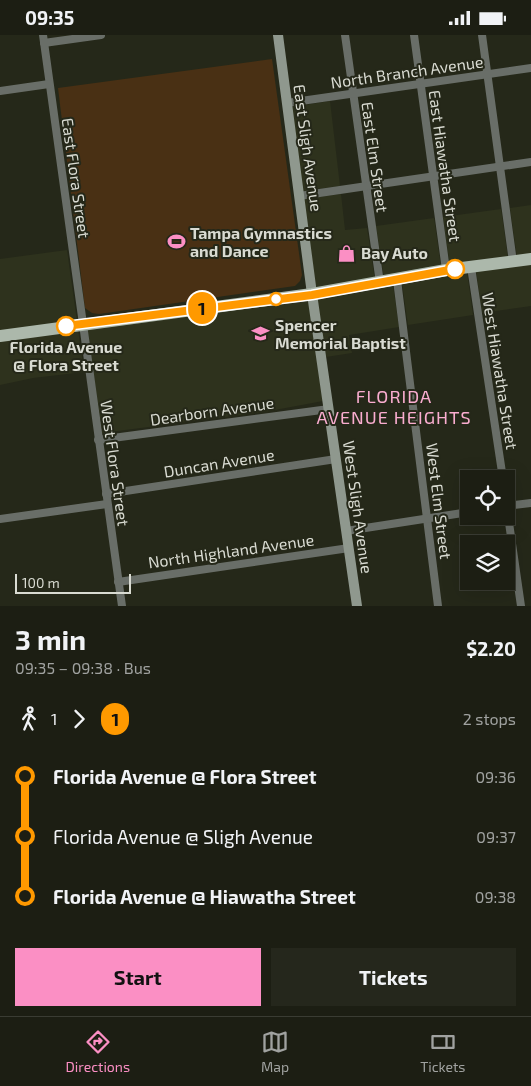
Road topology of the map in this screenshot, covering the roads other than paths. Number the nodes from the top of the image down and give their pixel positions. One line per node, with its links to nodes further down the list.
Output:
1 (101, 35): 6 (street)
2 (278, 35): 13 (main road, East Sligh Avenue)
3 (345, 35): 12 (street, East Elm Street)
4 (414, 35): 10 (street, East Hiawatha Street)
5 (482, 35): 8 (street)
6 (43, 39): 9 (street, East Flora Street)
7 (531, 68): 8 (street, North Branch Avenue)
8 (487, 75): 10 (street, North Branch Avenue); 15 (street)
9 (49, 83): 11 (street); 26 (street, East Flora Street)
10 (420, 84): 12 (street, North Branch Avenue); 16 (street, East Hiawatha Street)
11 (0, 91)
12 (353, 94): 13 (street, North Branch Avenue); 17 (street, East Elm Street)
13 (287, 103): 18 (main road, East Sligh Avenue)
14 (531, 162): 15 (street)
15 (499, 166): 16 (street); 20 (street)
16 (433, 176): 17 (street); 22 (street, East Hiawatha Street)
17 (366, 186): 18 (street); 24 (street, East Elm Street)
18 (299, 195): 25 (main road, East Sligh Avenue)
19 (531, 259): 20 (main road)
20 (513, 261): 21 (main road)
21 (471, 267): 22 (main road); 31 (street, West Hiawatha Street)
22 (446, 271): 23 (main road)
23 (397, 280): 24 (main road); 37 (street, West Elm Street)
24 (380, 283): 25 (main road)
25 (312, 295): 26 (main road); 28 (main road, West Sligh Avenue)
26 (82, 324): 27 (main road); 29 (street, West Flora Street)
27 (0, 335)
28 (329, 409): 29 (street, Dearborn Avenue); 30 (main road, West Sligh Avenue)
29 (98, 440): 32 (street, West Flora Street)
30 (336, 459): 32 (street, Duncan Avenue); 40 (main road, West Sligh Avenue)
31 (502, 470)
32 (106, 494): 34 (street, West Flora Street)
33 (531, 503): 35 (street)
34 (107, 504): 38 (street); 42 (street, West Flora Street)
35 (515, 505)
36 (460, 513): 37 (street)
37 (427, 518): 40 (street); 45 (street, West Elm Street)
38 (0, 519)
39 (510, 525): 46 (street)
40 (346, 531): 41 (main road, West Sligh Avenue)
41 (349, 548): 42 (street, North Highland Avenue); 44 (main road, West Sligh Avenue)
42 (118, 582): 43 (street, West Flora Street)
43 (122, 606)
44 (357, 606)
45 (438, 606)
46 (521, 606)

